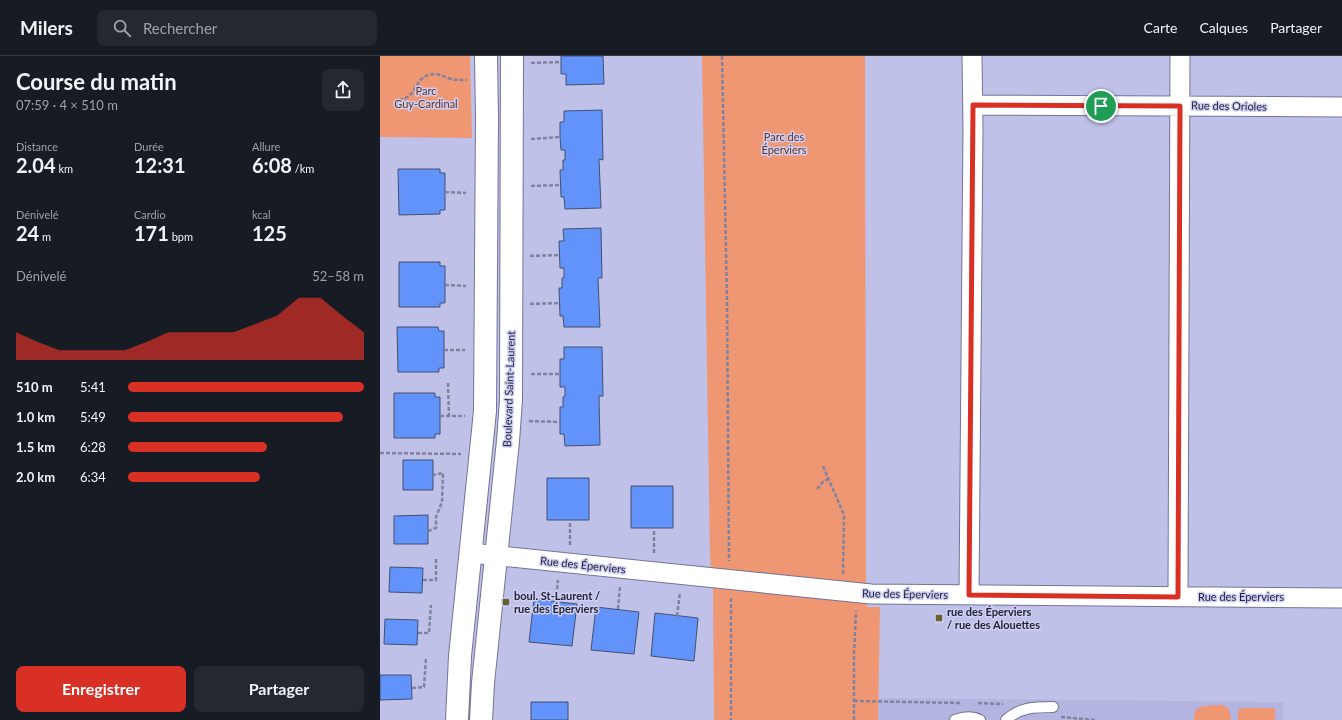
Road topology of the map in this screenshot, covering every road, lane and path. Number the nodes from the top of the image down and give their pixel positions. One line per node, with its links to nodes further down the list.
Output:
1 (486, 56): 44 (street, Boulevard Saint-Laurent)
2 (722, 56): 48 (path)
3 (972, 56): 9 (street)
4 (1180, 56): 10 (street)
5 (519, 60): 6 (path); 45 (street, Boulevard Saint-Laurent)
6 (561, 62)
7 (471, 81): 8 (path)
8 (399, 100)
9 (973, 105): 10 (street, Rue des Orioles); 54 (street)
10 (1180, 106): 11 (street, Rue des Orioles); 55 (street)
11 (1342, 107)
12 (560, 137): 13 (path)
13 (527, 139)
14 (560, 185): 15 (path)
15 (527, 186)
16 (445, 192): 17 (path)
17 (473, 193)
18 (559, 255): 19 (path)
19 (527, 256)
20 (445, 285): 21 (path)
21 (473, 286)
22 (560, 303): 23 (path)
23 (526, 304)
24 (444, 350): 25 (path)
25 (472, 350)
26 (525, 374): 27 (path)
27 (560, 374)
28 (448, 383): 30 (path)
29 (440, 416): 30 (path)
30 (449, 416): 31 (path)
31 (471, 416)
32 (524, 421): 33 (path)
33 (560, 422)
34 (380, 453): 35 (path)
35 (468, 454)
36 (822, 466): 38 (path)
37 (433, 475): 42 (path)
38 (828, 479): 39 (path); 51 (path)
39 (817, 489)
40 (570, 520): 43 (path)
41 (654, 528): 47 (path)
42 (428, 531)
43 (570, 550)
44 (471, 553): 45 (street, Rue des Éperviers); 70 (street, Boulevard Saint-Laurent)
45 (497, 556): 49 (street, Rue des Éperviers); 71 (street, Boulevard Saint-Laurent)
46 (436, 558): 52 (path)
47 (654, 558)
48 (729, 566)
49 (622, 569): 50 (street, Rue des Éperviers); 58 (path)
50 (682, 575): 54 (street, Rue des Éperviers); 60 (path)
51 (843, 578)
52 (423, 580)
53 (731, 593): 72 (path)
54 (969, 595): 55 (street, Rue des Éperviers)
55 (1178, 597): 56 (street, Rue des Éperviers)
56 (1342, 598)
57 (431, 605): 61 (path)
58 (618, 609)
59 (856, 610): 64 (path)
60 (677, 616)
61 (418, 633)
62 (426, 657): 63 (path)
63 (412, 688)
64 (854, 701): 65 (path); 73 (path)
65 (966, 703)
66 (974, 703): 67 (path)
67 (1006, 705)
68 (1053, 707): 76 (lane)
69 (1061, 717): 77 (path)
70 (457, 720)
71 (481, 720)
72 (731, 720)
73 (854, 720)
74 (955, 720): 75 (lane)
75 (980, 720)
76 (1006, 720)
77 (1095, 720)

